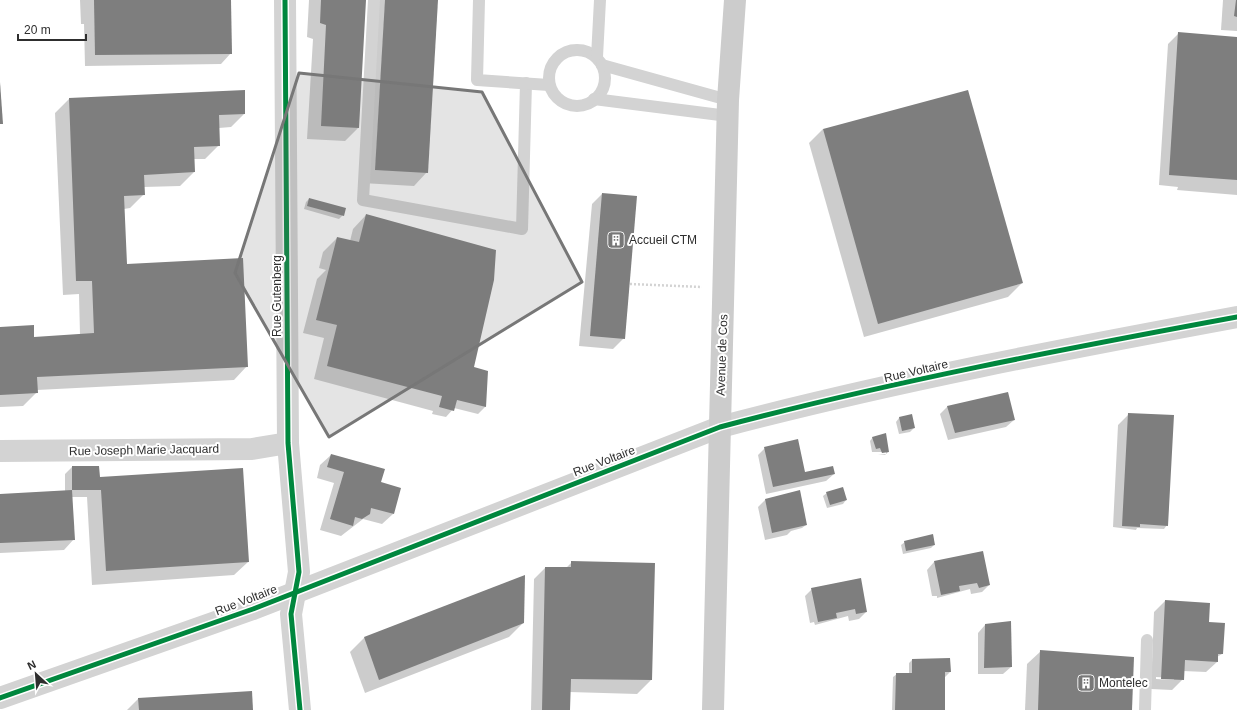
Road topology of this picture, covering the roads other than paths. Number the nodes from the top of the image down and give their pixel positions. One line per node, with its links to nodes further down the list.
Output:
1 (285, 0): 13 (street, Rue Gutenberg)
2 (374, 0): 7 (lane)
3 (479, 0): 7 (lane)
4 (600, 0): 6 (lane)
5 (735, 0): 10 (street, Avenue de Cos)
6 (599, 61): 8 (lane); 9 (lane); 10 (lane)
7 (526, 83): 8 (lane)
8 (549, 85): 9 (lane)
9 (594, 100): 10 (lane)
10 (728, 108): 12 (street, Avenue de Cos)
11 (1237, 317): 12 (street, Rue Voltaire)
12 (720, 427): 15 (street, Rue Voltaire); 19 (street, Avenue de Cos)
13 (288, 443): 14 (street, Rue Joseph Marie Jacquard); 15 (street, Rue Gutenberg)
14 (0, 451)
15 (296, 591): 17 (street, Rue Voltaire); 18 (street, Rue Gutenberg)
16 (1147, 640): 20 (lane)
17 (0, 698)
18 (300, 710)
19 (714, 710)
20 (1145, 710)

